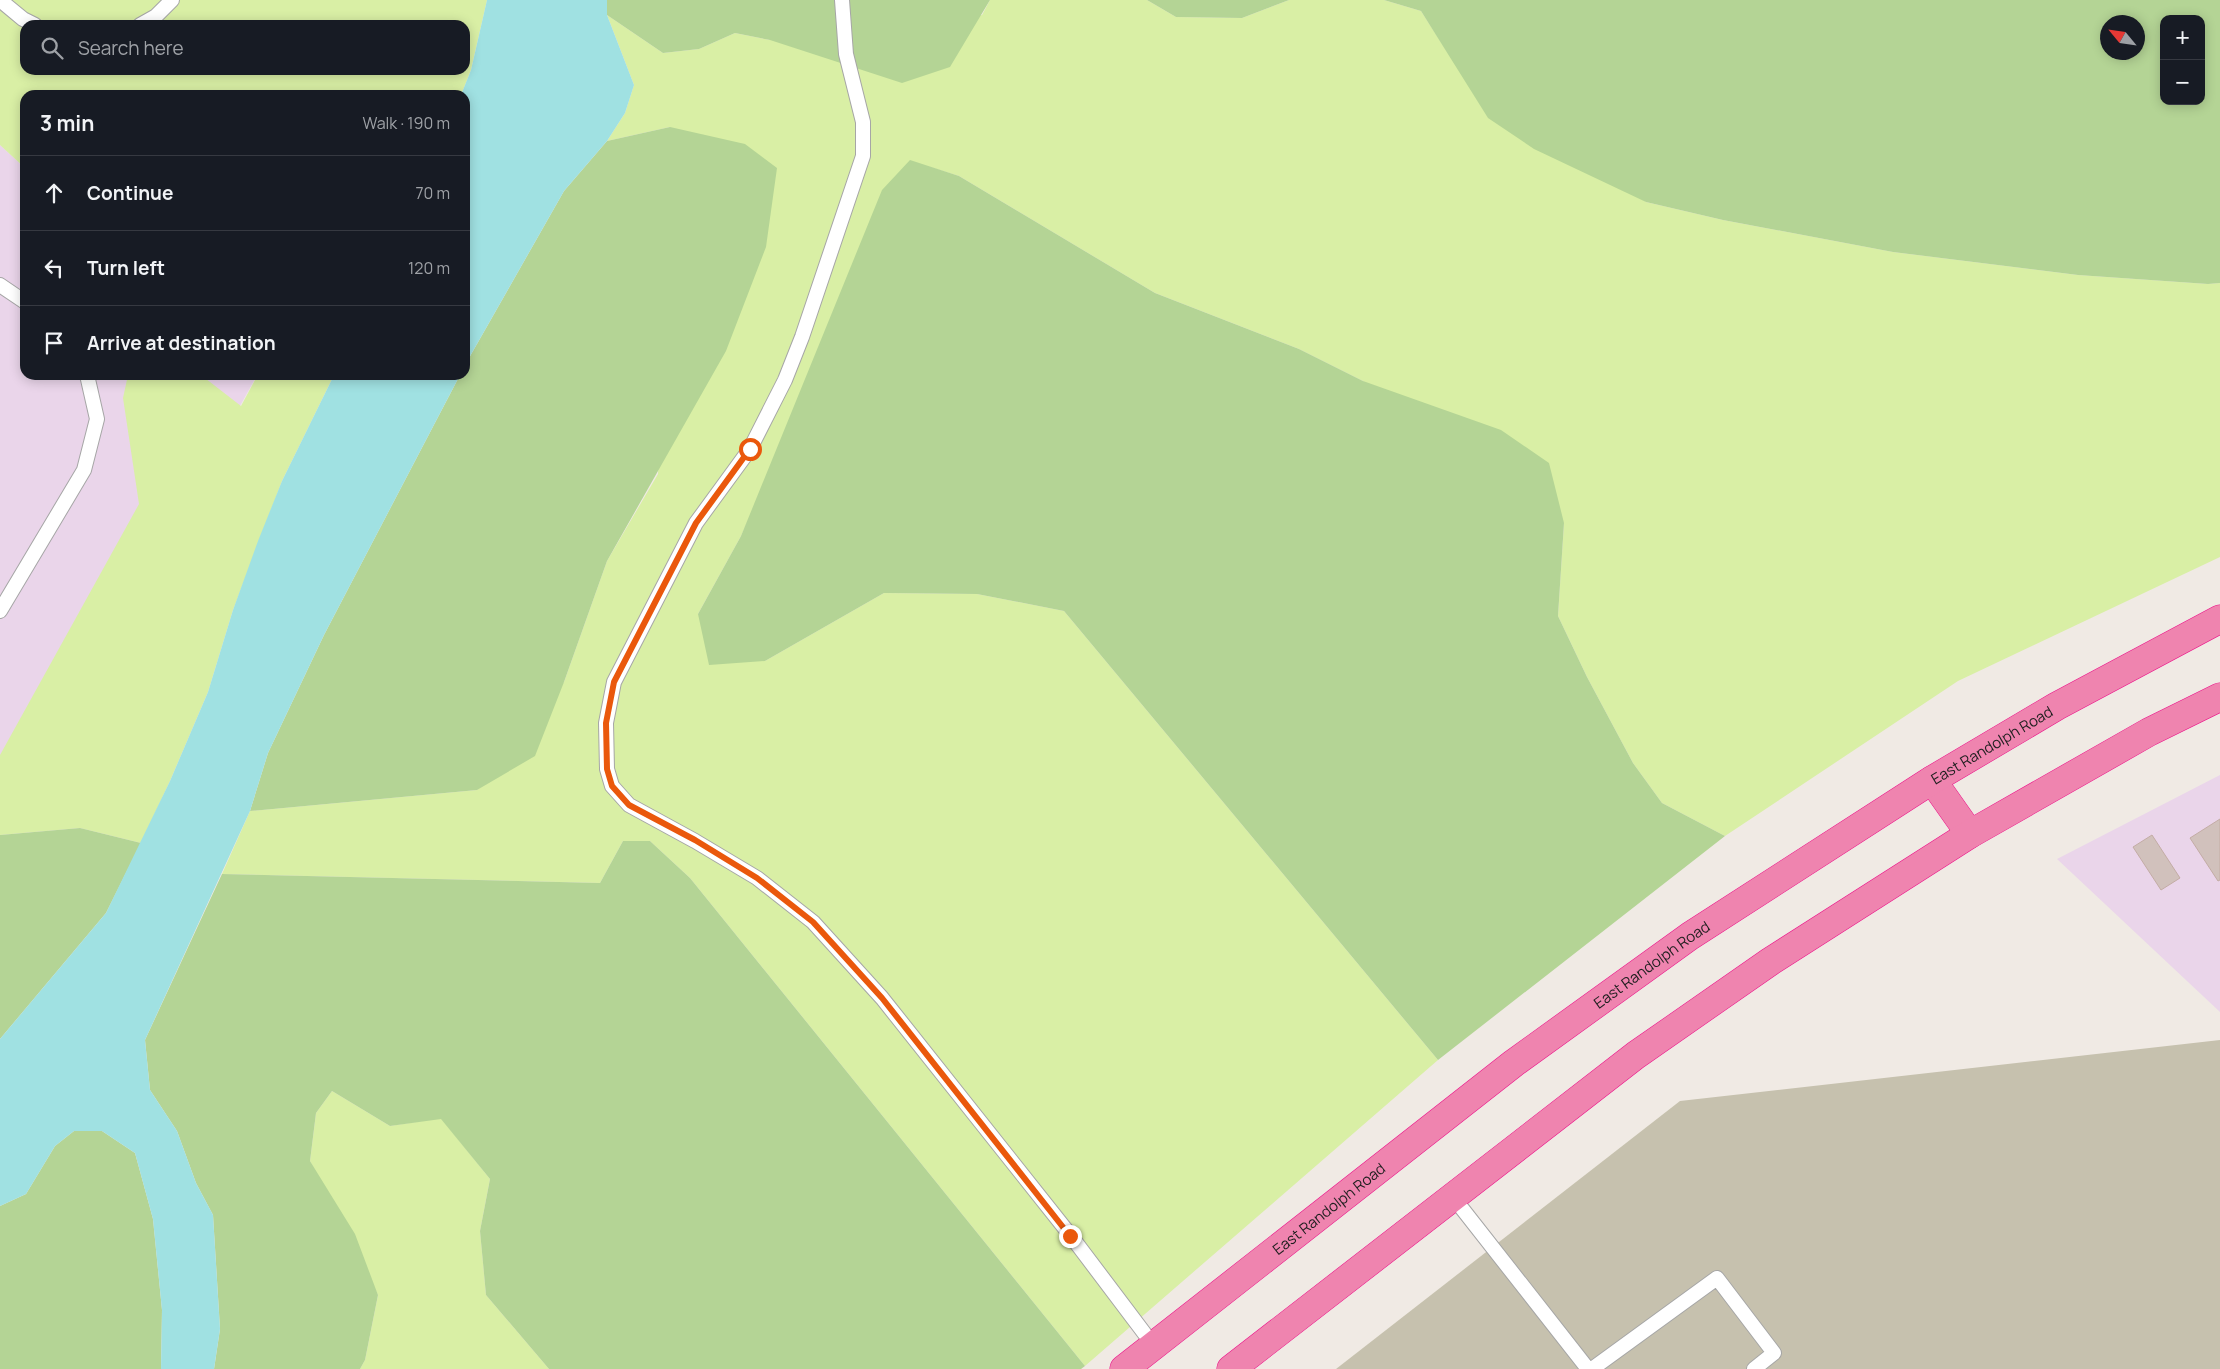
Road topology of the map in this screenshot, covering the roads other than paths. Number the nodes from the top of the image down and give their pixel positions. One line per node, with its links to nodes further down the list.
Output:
1 (0, 0): 4 (lane)
2 (172, 0): 5 (lane)
3 (842, 0): 15 (lane)
4 (25, 20)
5 (149, 20)
6 (0, 285): 7 (lane)
7 (20, 299)
8 (88, 380): 9 (lane)
9 (0, 610)
10 (2220, 619): 12 (highway, East Randolph Road)
11 (2220, 697): 13 (highway)
12 (1932, 780): 13 (highway); 15 (highway, East Randolph Road)
13 (1970, 834): 14 (highway)
14 (1453, 1197): 17 (highway); 18 (lane)
15 (1154, 1346): 16 (highway, East Randolph Road)
16 (1124, 1369)
17 (1231, 1369)
18 (1588, 1369)
19 (1592, 1369): 20 (lane)
20 (1754, 1369)

